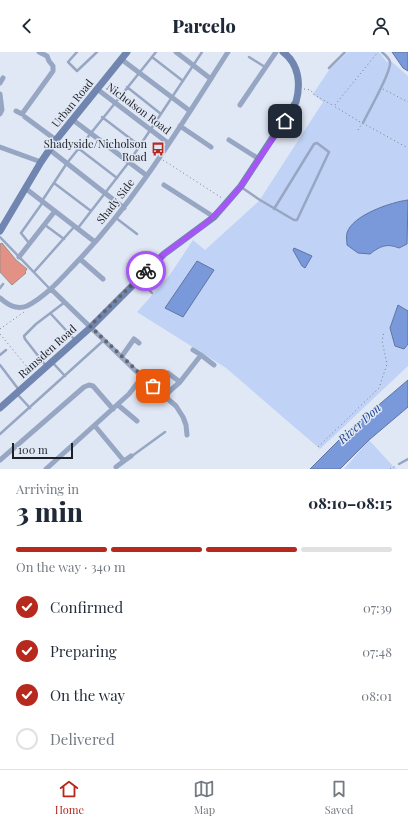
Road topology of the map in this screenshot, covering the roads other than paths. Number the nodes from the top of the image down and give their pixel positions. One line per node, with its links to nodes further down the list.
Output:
1 (39, 52): 13 (street)
2 (77, 52): 3 (lane)
3 (97, 52)
4 (127, 52): 16 (street, Urban Road)
5 (156, 52): 14 (lane)
6 (176, 52): 17 (street)
7 (202, 52): 17 (lane)
8 (228, 52): 21 (street, Shady Side)
9 (276, 52): 18 (street)
10 (283, 52): 48 (street, Ramsden Road)
11 (346, 52): 19 (lane)
12 (382, 52): 36 (lane)
13 (48, 54): 29 (street)
14 (152, 57): 20 (lane); 22 (lane)
15 (249, 57): 18 (lane)
16 (121, 59): 20 (street); 24 (street, Urban Road)
17 (194, 65): 21 (street); 22 (lane)
18 (266, 67): 28 (street)
19 (329, 68)
20 (139, 72): 23 (lane); 26 (street)
21 (211, 78): 30 (street, Shady Side)
22 (183, 81): 26 (lane)
23 (127, 87): 27 (lane); 32 (lane)
24 (97, 89): 27 (street, Nicholson Road); 35 (street, Urban Road)
25 (0, 94): 31 (street)
26 (172, 97): 30 (street); 32 (lane)
27 (114, 102): 34 (lane); 38 (street, Nicholson Road)
28 (240, 104)
29 (16, 111)
30 (190, 111): 37 (street, Shady Side)
31 (0, 114)
32 (161, 114): 38 (lane)
33 (25, 117): 40 (street)
34 (102, 117): 39 (lane); 43 (lane)
35 (73, 120): 39 (street); 40 (street, Urban Road)
36 (363, 123)
37 (180, 126): 42 (street, Shady Side); 45 (street)
38 (151, 130): 42 (street, Nicholson Road); 43 (lane)
39 (90, 133): 46 (lane); 50 (street)
40 (56, 140): 47 (street, Urban Road)
41 (229, 140): 48 (street)
42 (168, 143): 52 (street, Shady Side)
43 (140, 146): 50 (lane)
44 (0, 147): 49 (street)
45 (211, 147)
46 (78, 148): 51 (lane); 53 (lane)
47 (50, 150): 49 (street, Urban Road); 51 (street)
48 (259, 159): 56 (street, Ramsden Road)
49 (41, 162): 57 (street, Urban Road)
50 (129, 162): 52 (street); 53 (lane)
51 (66, 163): 54 (lane); 58 (street)
52 (146, 175): 60 (street, Shady Side)
53 (117, 178): 58 (lane)
54 (54, 183): 59 (lane); 63 (lane)
55 (164, 185): 65 (street)
56 (241, 186): 61 (lane); 65 (street, Ramsden Road)
57 (25, 188): 59 (street); 68 (street, Urban Road)
58 (106, 193): 60 (street); 63 (lane)
59 (43, 202): 62 (street); 73 (lane)
60 (124, 208): 64 (street, Shady Side)
61 (274, 209): 61 (lane)
62 (54, 211): 66 (street); 67 (street)
63 (92, 211): 67 (lane)
64 (116, 217): 69 (lane); 72 (street, Shady Side)
65 (214, 217): 77 (street, Ramsden Road)
66 (44, 225): 71 (lane); 73 (street)
67 (76, 227): 71 (lane); 72 (street)
68 (0, 231)
69 (137, 234)
70 (0, 237): 74 (lane)
71 (64, 239): 76 (lane)
72 (95, 242): 75 (street, Shady Side)
73 (30, 244): 74 (street)
74 (19, 257): 76 (lane)
75 (80, 258): 78 (street); 81 (street, Shady Side)
76 (34, 272): 81 (lane)
77 (138, 278): 82 (lane); 86 (street, Ramsden Road)
78 (103, 279)
79 (4, 284): 80 (lane)
80 (0, 288)
81 (51, 289): 83 (street, Shady Side); 84 (street)
82 (152, 293)
83 (0, 298)
84 (65, 302): 85 (lane); 86 (street)
85 (50, 314): 87 (lane); 95 (lane)
86 (90, 326): 87 (street, Ramsden Road); 88 (street)
87 (75, 340): 95 (street, Ramsden Road)
88 (105, 340): 94 (street); 99 (lane)
89 (139, 343): 94 (street)
90 (6, 350): 92 (lane)
91 (193, 350): 93 (street)
92 (0, 355)
93 (201, 355): 97 (street); 101 (street)
94 (122, 356): 100 (street)
95 (49, 364): 99 (lane); 102 (street, Ramsden Road)
96 (0, 365): 102 (lane)
97 (214, 365)
98 (168, 373): 101 (street)
99 (65, 376): 106 (lane)
100 (142, 377): 103 (street); 105 (street)
101 (180, 382): 103 (street)
102 (18, 392): 104 (street, Ramsden Road); 106 (lane)
103 (164, 396): 112 (street)
104 (2, 403)
105 (118, 404): 107 (street); 108 (street)
106 (30, 408): 111 (lane)
107 (113, 409): 109 (street); 115 (street)
108 (137, 421)
109 (95, 426): 116 (street); 119 (street)
110 (165, 432): 113 (lane)
111 (0, 434)
112 (187, 435)
113 (131, 456): 116 (street)
114 (408, 459): 117 (lane)
115 (0, 460)
116 (124, 461): 118 (street)
117 (400, 464)
118 (115, 468)
119 (46, 469)

